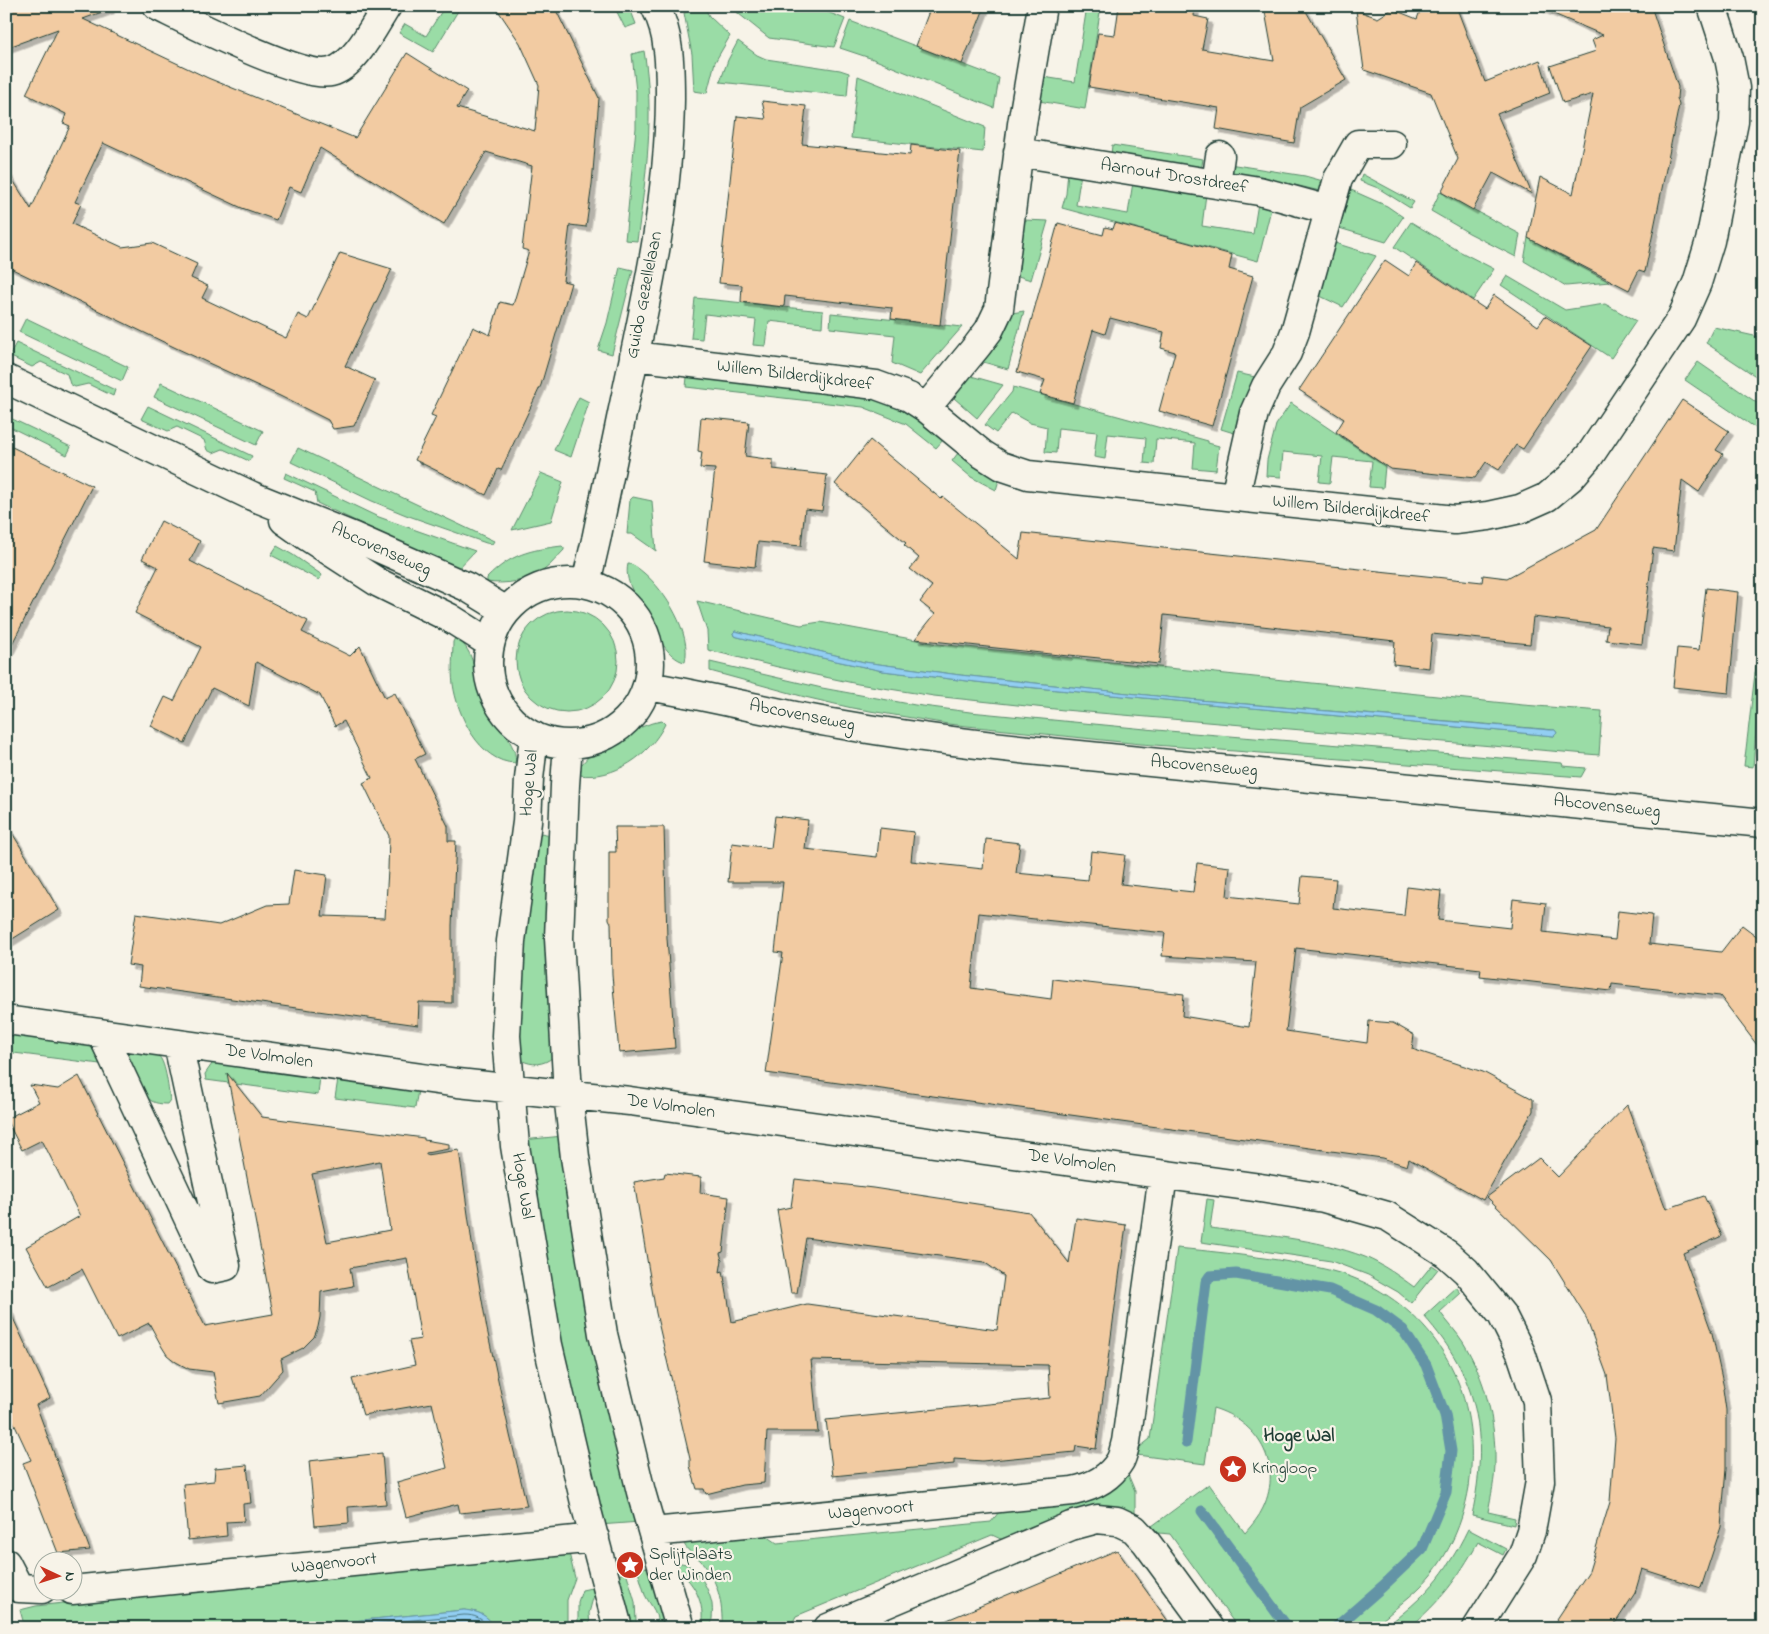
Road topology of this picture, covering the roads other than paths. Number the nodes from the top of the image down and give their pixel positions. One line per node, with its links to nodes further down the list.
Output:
1 (157, 6): 2 (street)
2 (387, 6)
3 (655, 6): 11 (street, Guido Gezellelaan)
4 (1042, 6): 7 (street)
5 (1712, 6): 15 (street, Willem Bilderdijkdreef)
6 (1392, 144): 10 (street)
7 (1018, 152): 9 (street, Aarnout Drostdreef); 13 (street)
8 (1220, 156): 9 (street)
9 (1216, 184): 10 (street, Aarnout Drostdreef)
10 (1329, 210): 15 (street)
11 (634, 356): 13 (street, Willem Bilderdijkdreef); 16 (street, Guido Gezellelaan)
12 (6, 379): 14 (street, Abcovenseweg)
13 (926, 408): 15 (street, Willem Bilderdijkdreef)
14 (252, 496): 17 (street, Abcovenseweg); 18 (street, Abcovenseweg)
15 (1235, 498)
16 (586, 583): 17 (street); 19 (street)
17 (506, 611): 18 (street)
18 (488, 642): 20 (street)
19 (648, 686): 21 (street); 22 (street, Abcovenseweg)
20 (534, 736): 21 (street); 26 (street, Hoge Wal)
21 (568, 744): 27 (street, Hoge Wal)
22 (1763, 823)
23 (6, 1020): 24 (street, De Volmolen)
24 (102, 1034): 25 (street, De Volmolen); 25 (street)
25 (178, 1044): 26 (street, De Volmolen)
26 (510, 1088): 27 (street, De Volmolen); 30 (street, Hoge Wal)
27 (568, 1094): 28 (street, De Volmolen); 29 (street, Hoge Wal)
28 (1163, 1175): 29 (street, Wagenvoort); 38 (street, De Volmolen)
29 (653, 1532): 35 (street, Hoge Wal)
30 (595, 1538): 33 (street, Wagenvoort); 34 (street, Hoge Wal)
31 (6, 1563): 32 (street)
32 (31, 1589)
33 (82, 1589)
34 (618, 1628)
35 (680, 1628)
36 (828, 1628): 37 (street)
37 (1209, 1628)
38 (1477, 1628)

